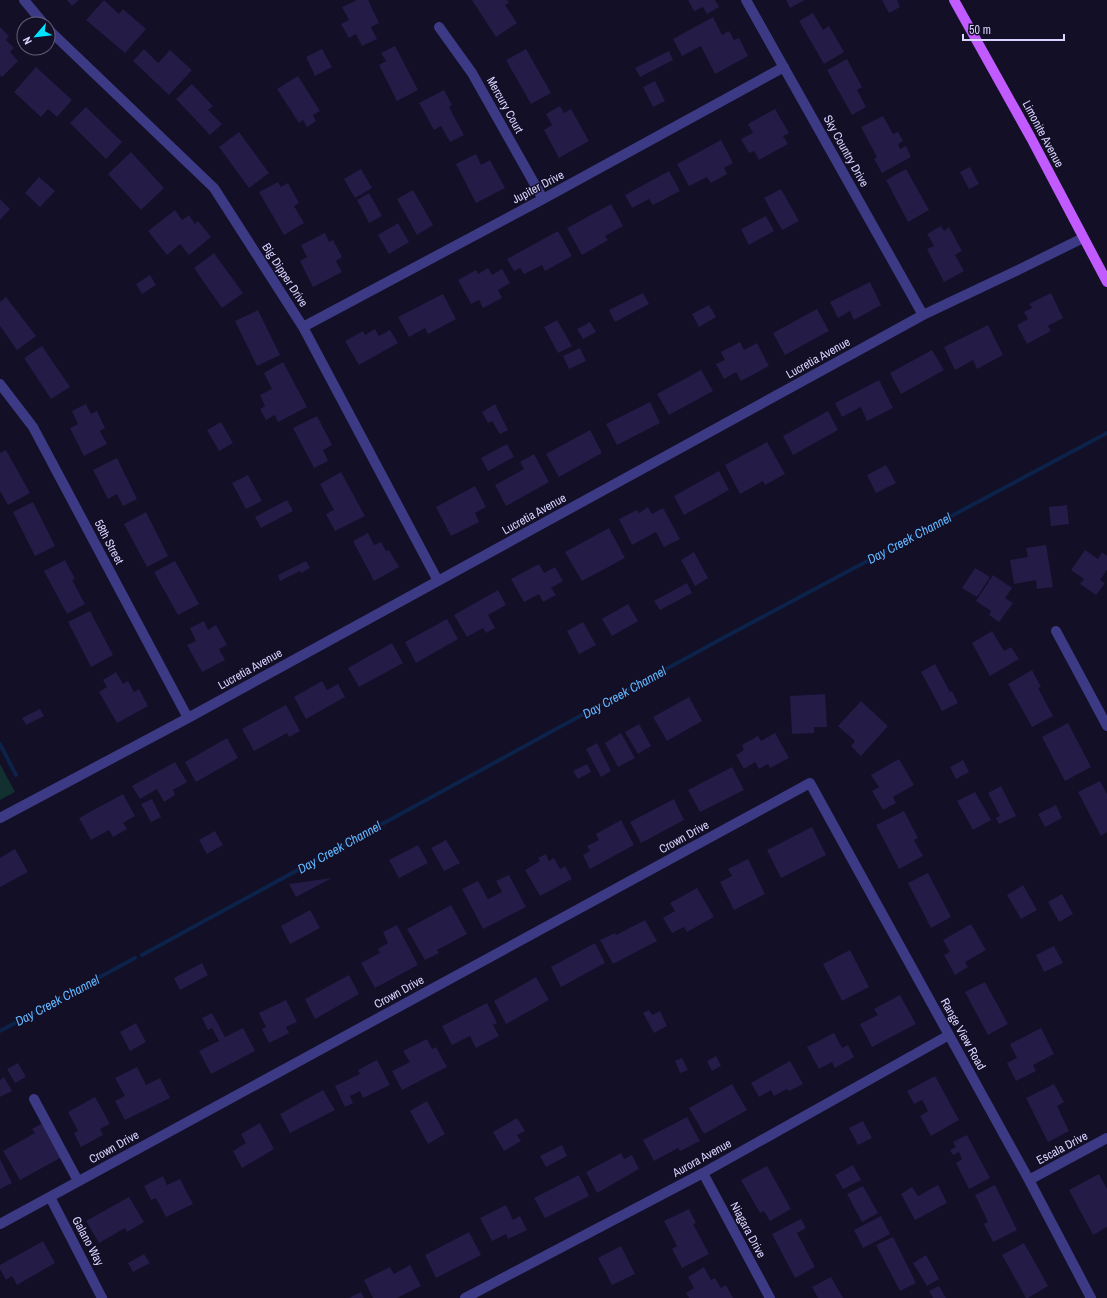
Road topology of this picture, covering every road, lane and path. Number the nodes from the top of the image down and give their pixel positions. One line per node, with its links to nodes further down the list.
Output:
1 (24, 0): 4 (street)
2 (746, 0): 7 (street, Sky Country Drive)
3 (954, 0): 9 (main road, Limonite Avenue)
4 (37, 16)
5 (439, 27): 8 (street, Mercury Court)
6 (56, 37): 12 (street, Big Dipper Drive)
7 (784, 67): 8 (street, Jupiter Drive); 11 (street, Sky Country Drive)
8 (543, 200): 12 (street, Jupiter Drive)
9 (1083, 238): 10 (main road, Limonite Avenue); 11 (street, Lucretia Avenue)
10 (1107, 282)
11 (923, 315): 14 (street, Lucretia Avenue)
12 (303, 327): 14 (street, Big Dipper Drive)
13 (0, 384): 16 (street, 58th Street)
14 (438, 581): 16 (street, Lucretia Avenue)
15 (1056, 631): 17 (street)
16 (188, 718): 19 (street, Lucretia Avenue)
17 (1107, 726)
18 (810, 783): 20 (street, Range View Road); 25 (street, Crown Drive)
19 (0, 818)
20 (949, 1035): 23 (street, Aurora Avenue); 24 (street, Range View Road)
21 (34, 1099): 25 (street)
22 (1107, 1138): 24 (street, Escala Drive)
23 (703, 1173): 29 (street, Aurora Avenue); 30 (street, Niagara Drive)
24 (1029, 1180): 31 (street, Range View Road)
25 (78, 1181): 26 (street, Crown Drive)
26 (50, 1197): 27 (street, Crown Drive); 28 (street, Galano Way)
27 (0, 1224)
28 (102, 1298)
29 (465, 1298)
30 (770, 1298)
31 (1090, 1298)

